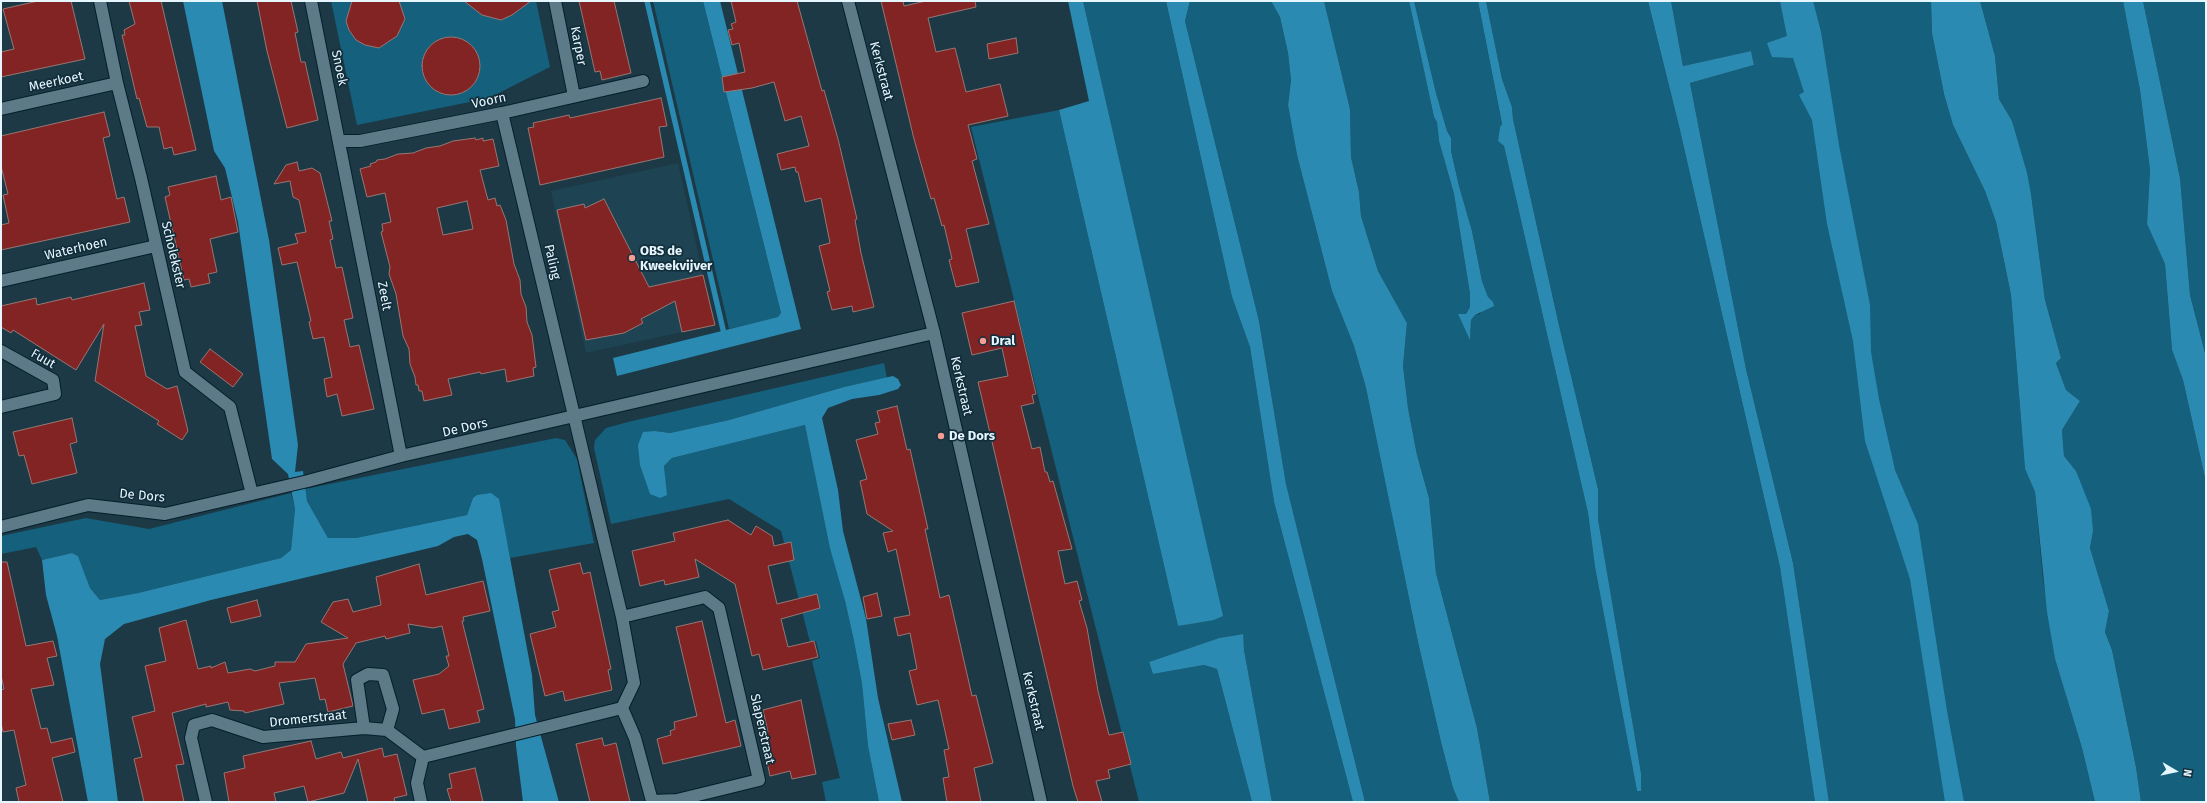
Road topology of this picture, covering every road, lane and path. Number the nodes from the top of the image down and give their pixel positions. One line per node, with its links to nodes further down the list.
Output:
1 (100, 1): 6 (street, Scholekster)
2 (311, 1): 10 (street, Snoek)
3 (555, 1): 7 (street, Karper)
4 (848, 1): 13 (street, Kerkstraat)
5 (643, 81): 7 (street, Voorn)
6 (117, 83): 8 (street, Meerkoet); 11 (street, Scholekster)
7 (574, 96): 9 (street, Voorn)
8 (1, 109)
9 (502, 113): 10 (street, Voorn); 16 (street, Paling)
10 (340, 141): 17 (street, Zeelt)
11 (156, 246): 12 (street, Waterhoen); 18 (street, Scholekster)
12 (1, 281)
13 (934, 333): 16 (street, De Dors); 27 (street, Kerkstraat)
14 (1, 351): 15 (street, Fuut)
15 (1, 407)
16 (574, 417): 17 (street, De Dors); 20 (street)
17 (402, 456): 18 (street, De Dors)
18 (252, 494): 19 (street, De Dors)
19 (1, 527)
20 (622, 617): 21 (street); 21 (street, Slaperstraat)
21 (622, 708): 24 (street)
22 (364, 728): 23 (street, Dromerstraat); 23 (street); 25 (street, Dromerstraat)
23 (387, 730): 24 (street)
24 (423, 757): 26 (street)
25 (206, 802)
26 (421, 802)
27 (1042, 802)

